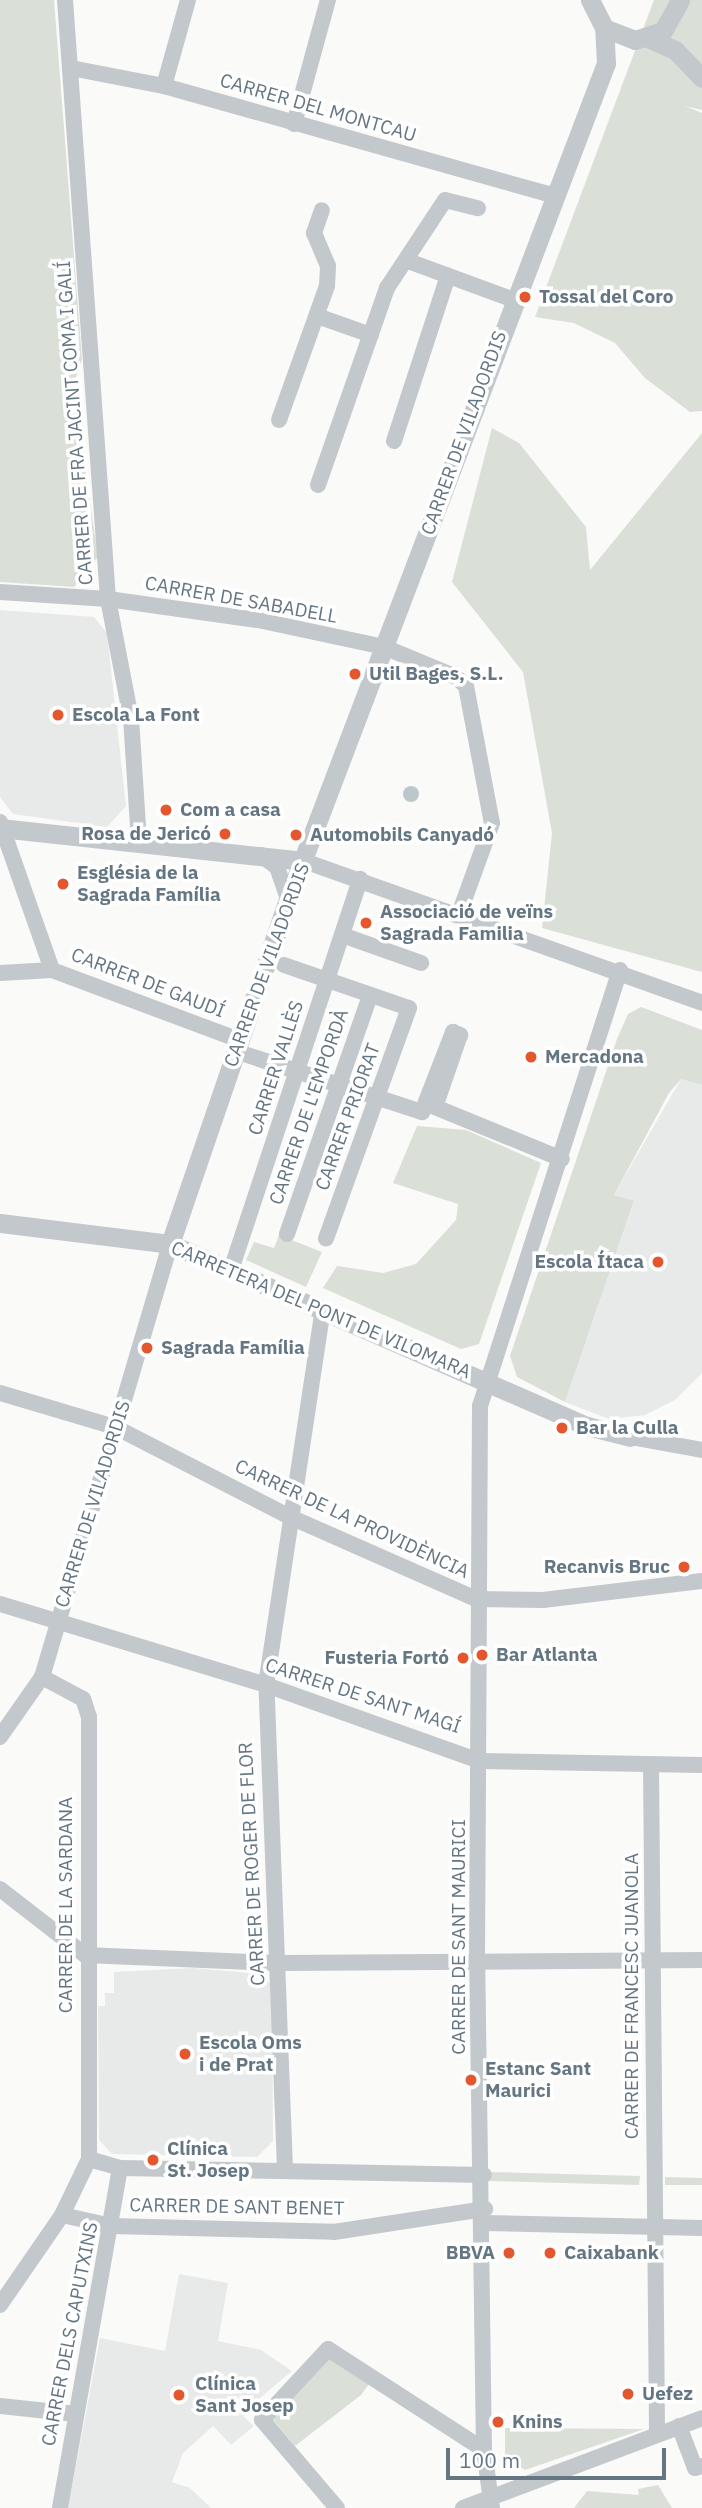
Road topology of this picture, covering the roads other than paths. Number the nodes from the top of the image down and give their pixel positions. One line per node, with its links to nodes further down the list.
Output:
1 (65, 0): 11 (street, CARRER DE FRA JACINT COMA I GALÍ)
2 (188, 0): 13 (street)
3 (328, 0): 14 (street)
4 (590, 0): 7 (street)
5 (680, 0): 6 (street)
6 (671, 23): 8 (street); 9 (street)
7 (604, 28): 8 (street); 10 (street)
8 (642, 39): 9 (street); 10 (street)
9 (675, 50): 12 (street)
10 (606, 64): 15 (street, CARRER DE VILADORDIS)
11 (71, 68): 13 (street, CARRER DEL MONTCAU); 27 (street, CARRER DE FRA JACINT COMA I GALÍ)
12 (702, 78)
13 (164, 86): 14 (street, CARRER DEL MONTCAU)
14 (294, 124): 15 (street, CARRER DEL MONTCAU)
15 (551, 195): 20 (street, CARRER DE VILADORDIS)
16 (478, 208): 18 (street)
17 (322, 210): 21 (street)
18 (408, 261): 19 (street); 22 (street)
19 (449, 276): 20 (street); 24 (street)
20 (514, 300): 28 (street, CARRER DE VILADORDIS)
21 (320, 317): 22 (street); 23 (street)
22 (371, 335): 25 (street)
23 (279, 420)
24 (394, 441)
25 (318, 485)
26 (0, 592): 27 (street, CARRER DE SABADELL)
27 (108, 599): 28 (street, CARRER DE SABADELL); 30 (street, CARRER DE FRA JACINT COMA I GALÍ)
28 (384, 647): 32 (street, CARRER DE VILADORDIS); 35 (street, CARRER DE SABADELL)
29 (2, 826): 30 (street); 39 (street)
30 (139, 841): 31 (street)
31 (260, 853): 32 (street); 34 (street)
32 (304, 861): 33 (street); 34 (street, CARRER DE VILADORDIS)
33 (360, 879): 35 (street); 36 (street, CARRER VALLÈS)
34 (288, 899): 45 (street, CARRER DE VILADORDIS)
35 (459, 914): 40 (street)
36 (342, 935): 37 (street); 42 (street, CARRER VALLÈS)
37 (421, 962)
38 (284, 965): 42 (street)
39 (52, 970): 41 (street, CARRER DE GAUDÍ); 45 (street, CARRER DE GAUDÍ)
40 (620, 970): 44 (street); 49 (street, CARRER DE SANT MAURICI)
41 (0, 973)
42 (327, 980): 43 (street); 46 (street, CARRER VALLÈS)
43 (370, 995): 47 (street, CARRER DE L'EMPORDÀ); 48 (street, CARRER PRIORAT)
44 (702, 1003)
45 (237, 1045): 46 (street, CARRER DE GAUDÍ); 53 (street, CARRER DE VILADORDIS)
46 (298, 1071): 47 (street, CARRER DE GAUDÍ); 54 (street, CARRER VALLÈS)
47 (339, 1085): 48 (street, CARRER DE GAUDÍ); 51 (street, CARRER DE L'EMPORDÀ)
48 (378, 1098): 49 (street, CARRER DE GAUDÍ); 52 (street, CARRER PRIORAT)
49 (562, 1159): 56 (street, CARRER DE SANT MAURICI)
50 (0, 1223): 53 (street, CARRETERA DEL PONT DE VILOMARA)
51 (287, 1234)
52 (326, 1239)
53 (170, 1244): 54 (street, CARRETERA DEL PONT DE VILOMARA); 58 (street, CARRER DE VILADORDIS)
54 (232, 1270): 55 (street, CARRETERA DEL PONT DE VILOMARA)
55 (323, 1310): 56 (street, CARRETERA DEL PONT DE VILOMARA); 61 (street, CARRER DE ROGER DE FLOR)
56 (487, 1381): 59 (street, CARRETERA DEL PONT DE VILOMARA); 63 (street, CARRER DE SANT MAURICI)
57 (0, 1393): 58 (street, CARRER DE LA PROVIDÈNCIA)
58 (115, 1427): 61 (street, CARRER DE LA PROVIDÈNCIA); 65 (street, CARRER DE VILADORDIS)
59 (631, 1437): 60 (street)
60 (702, 1450)
61 (288, 1516): 63 (street, CARRER DE LA PROVIDÈNCIA); 67 (street, CARRER DE ROGER DE FLOR)
62 (702, 1581): 63 (street, CARRER DE LA PROVIDÈNCIA)
63 (476, 1599): 69 (street, CARRER DE SANT MAURICI)
64 (0, 1604): 65 (street, CARRER DE SANT MAGÍ)
65 (59, 1621): 66 (street, CARRER DE VILADORDIS); 67 (street, CARRER DE SANT MAGÍ)
66 (42, 1677): 68 (street, CARRER DE VILADORDIS); 73 (street, CARRER DE LA SARDANA)
67 (267, 1685): 69 (street, CARRER DE SANT MAGÍ); 77 (street, CARRER DE ROGER DE FLOR)
68 (0, 1737)
69 (480, 1761): 70 (street, CARRER DE SANT MAGÍ); 76 (street, CARRER DE SANT MAURICI)
70 (650, 1765): 71 (street, CARRER DE SANT MAGÍ); 74 (street, CARRER DE FRANCESC JUANOLA)
71 (702, 1765)
72 (0, 1889): 73 (street)
73 (85, 1955): 77 (street); 78 (street, CARRER DE LA SARDANA)
74 (654, 1959): 75 (street); 76 (street); 85 (street, CARRER DE FRANCESC JUANOLA)
75 (702, 1960)
76 (477, 1961): 77 (street); 81 (street, CARRER DE SANT MAURICI)
77 (278, 1963): 80 (street, CARRER DE ROGER DE FLOR)
78 (89, 2159): 79 (street); 82 (street)
79 (120, 2168): 80 (street); 84 (street, CARRER DELS CAPUTXINS)
80 (285, 2169): 81 (street)
81 (484, 2175): 83 (street, CARRER DE SANT MAURICI)
82 (62, 2215): 84 (street, CARRER DE SANT BENET); 87 (street)
83 (485, 2216): 84 (street, CARRER DE SANT BENET); 85 (street, CARRER DE SANT BENET); 93 (street, CARRER DE SANT MAURICI)
84 (112, 2226): 89 (street, CARRER DELS CAPUTXINS)
85 (654, 2227): 86 (street, CARRER DE SANT BENET); 92 (street, CARRER DE FRANCESC JUANOLA)
86 (702, 2228)
87 (0, 2305)
88 (0, 2406): 89 (street)
89 (76, 2414): 96 (street, CARRER DELS CAPUTXINS)
90 (702, 2418): 91 (street)
91 (679, 2426): 92 (street); 94 (street)
92 (657, 2432): 95 (street)
93 (484, 2450): 95 (street, CARRER DE SANT MAURICI); 97 (street)
94 (702, 2466)
95 (491, 2501): 98 (street)
96 (60, 2508)
97 (337, 2508)
98 (463, 2508)

